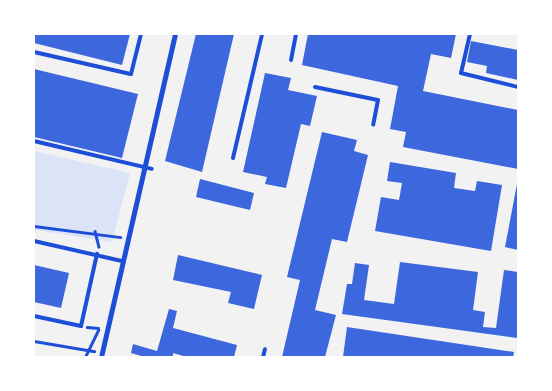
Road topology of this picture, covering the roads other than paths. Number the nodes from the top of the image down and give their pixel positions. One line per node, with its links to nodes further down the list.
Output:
1 (141, 34): 6 (lane)
2 (175, 34): 13 (street)
3 (262, 34): 12 (lane)
4 (296, 34): 7 (lane)
5 (470, 34): 9 (lane)
6 (34, 52)
7 (291, 60)
8 (315, 87): 10 (lane)
9 (518, 88)
10 (373, 125)
11 (34, 141): 13 (lane)
12 (234, 158)
13 (145, 167): 14 (lane); 17 (street)
14 (152, 169)
15 (34, 241): 16 (lane)
16 (97, 254): 17 (lane); 18 (lane)
17 (122, 261): 20 (street)
18 (34, 316)
19 (264, 348): 21 (lane)
20 (101, 355)
21 (263, 357)

